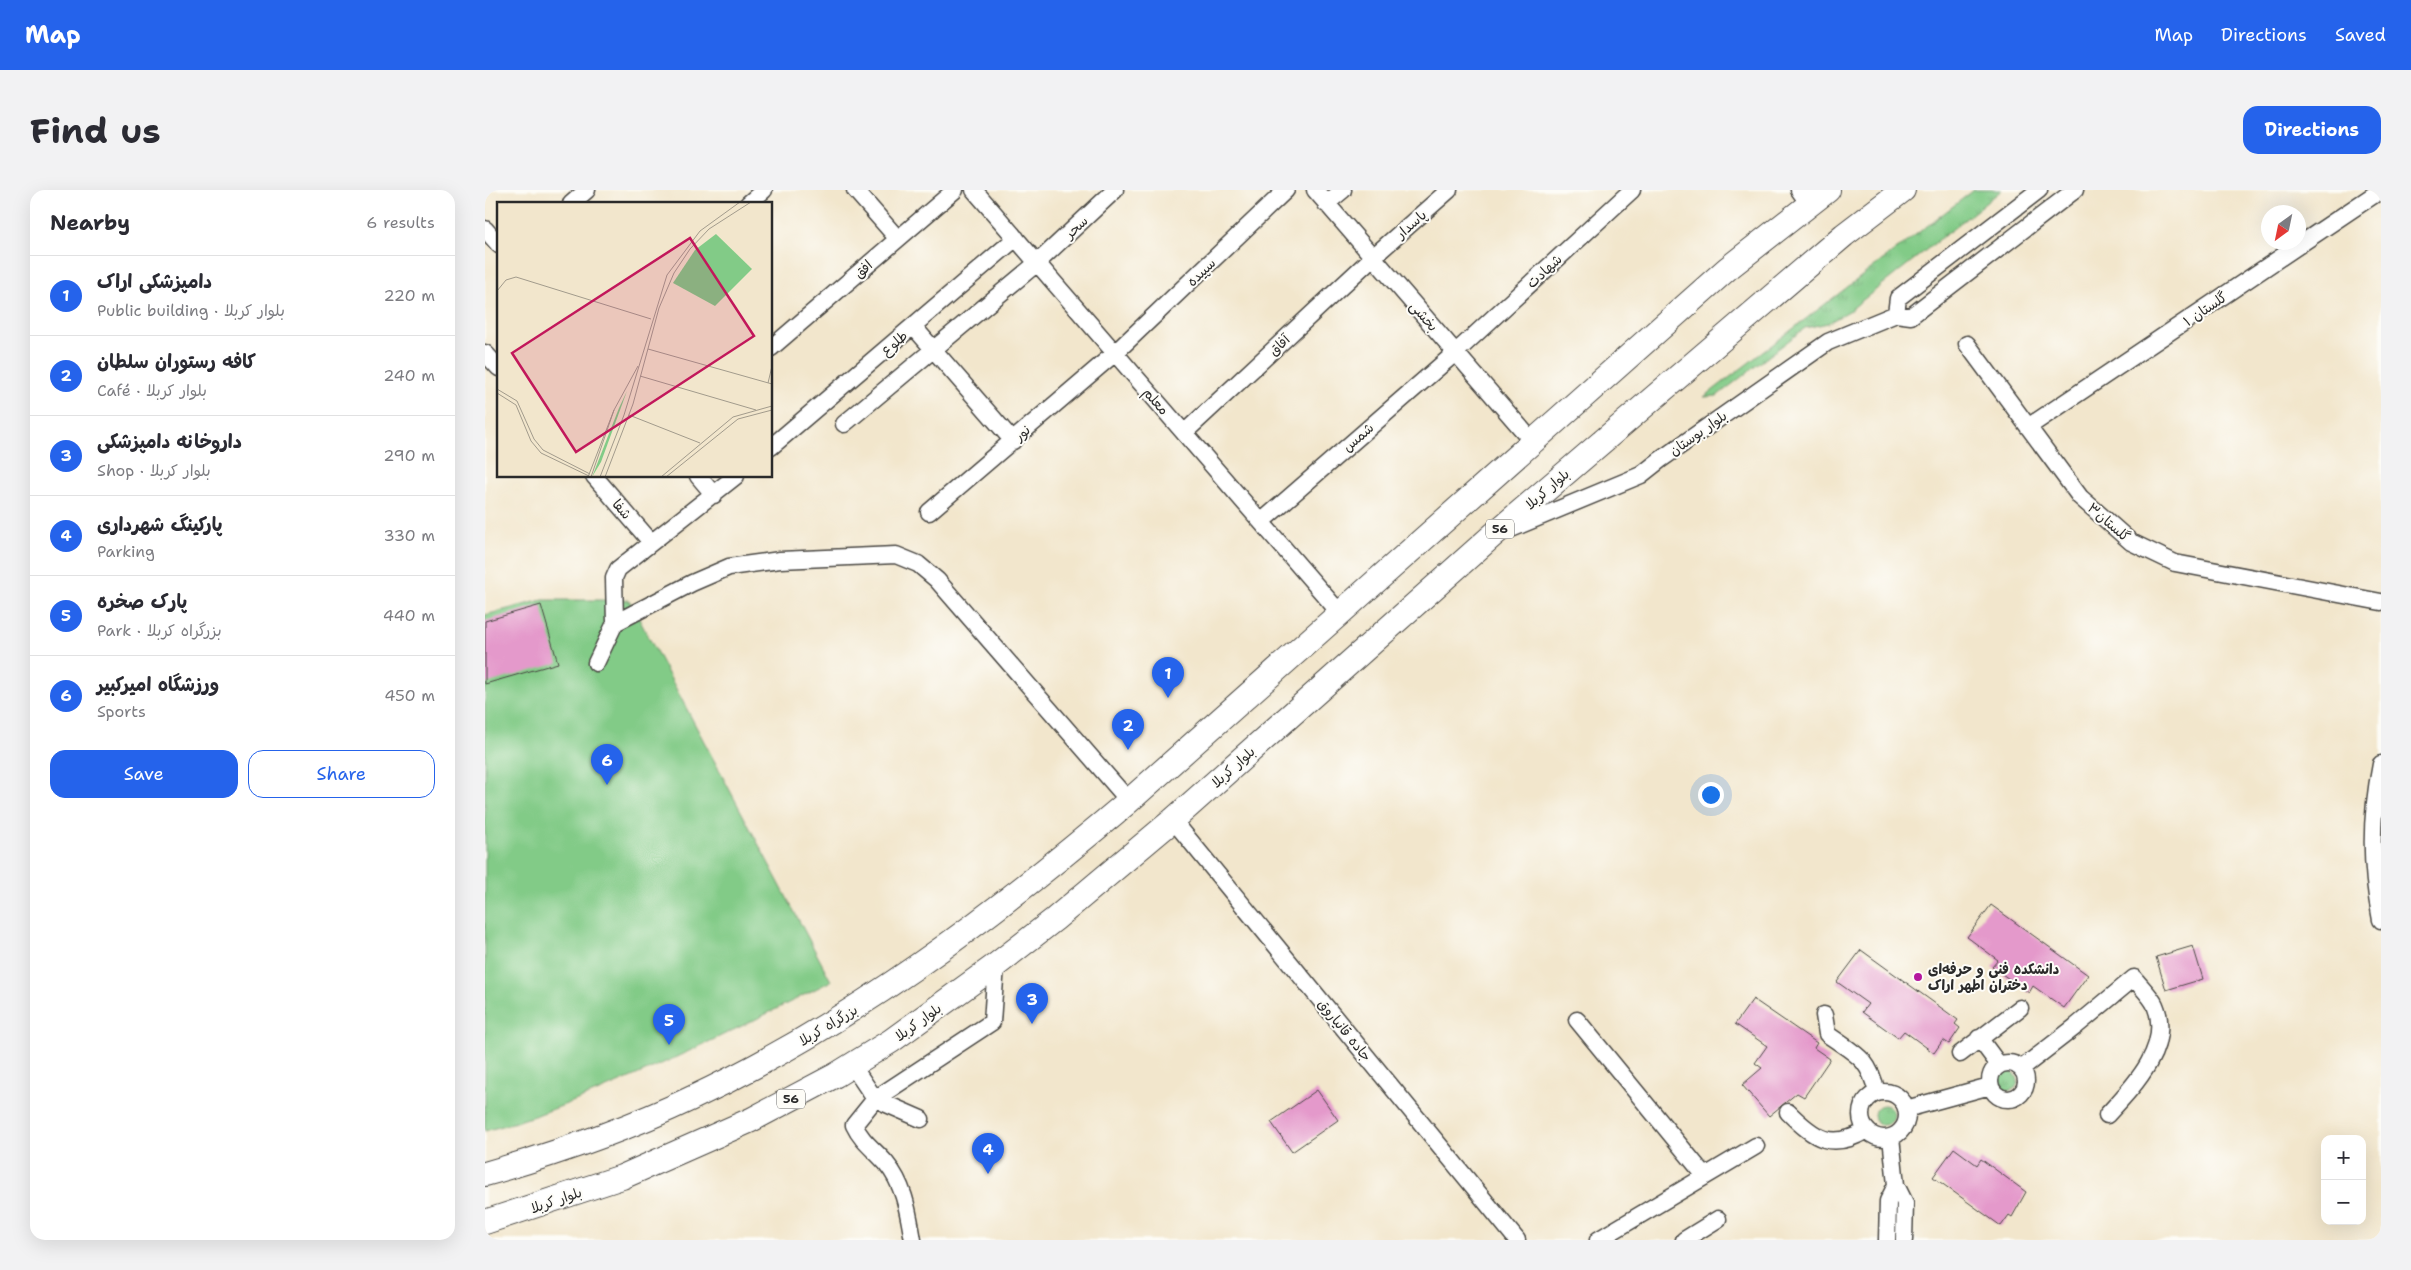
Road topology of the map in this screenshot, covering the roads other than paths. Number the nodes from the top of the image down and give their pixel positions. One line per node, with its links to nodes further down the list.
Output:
1 (587, 190): 18 (street)
2 (765, 190): 19 (street)
3 (855, 190): 23 (street)
4 (955, 190): 23 (street, افق)
5 (974, 190): 22 (street, معلم)
6 (1115, 190): 26 (street, سحر)
7 (1286, 190): 33 (street, سپیده)
8 (1315, 190): 20 (street, بخشی)
9 (1343, 190): 20 (street)
10 (1449, 190): 25 (street, پاسدار)
11 (1633, 190): 34 (street, شهادت)
12 (1828, 190): 17 (highway)
13 (1903, 190): 48 (highway, بلوار کربلا / 56)
14 (2039, 190): 27 (street)
15 (2075, 190): 27 (street, بلوار بوستان)
16 (2381, 190): 37 (street, گلستان ۱)
17 (1804, 197): 40 (highway)
18 (573, 202)
19 (750, 202)
20 (1327, 204): 25 (street, بخشی)
21 (485, 229): 24 (street)
22 (1016, 238): 26 (street, معلم); 28 (street, طلوع)
23 (898, 239): 30 (street, افق)
24 (497, 243)
25 (1373, 257): 34 (street, بخشی); 38 (street, آفاق)
26 (1037, 263): 31 (street, سحر); 33 (street, معلم)
27 (1896, 314): 48 (street, بلوار بوستان)
28 (913, 326): 31 (street); 41 (street, طلوع)
29 (1967, 344): 37 (street, گلستان۳)
30 (773, 346)
31 (933, 349): 36 (street, سحر); 39 (street)
32 (485, 353): 35 (street)
33 (1115, 353): 38 (street, معلم); 39 (street, نور)
34 (1455, 353): 40 (street, بخشی); 47 (street, شمس)
35 (497, 366)
36 (844, 424)
37 (2029, 427): 50 (street, گلستان۳)
38 (1184, 433): 47 (street, معلم)
39 (1013, 441): 46 (street, نور)
40 (1533, 442): 51 (highway)
41 (773, 445)
42 (595, 478): 49 (street, شفا)
43 (700, 478): 45 (street)
44 (734, 478): 45 (street)
45 (714, 495): 49 (street)
46 (929, 512)
47 (1261, 522): 51 (street, معلم)
48 (1492, 536): 56 (highway, بلوار کربلا / 56)
49 (651, 542): 52 (street)
50 (2381, 602)
51 (1339, 612): 55 (highway)
52 (615, 623): 53 (street); 55 (street)
53 (596, 663)
54 (2381, 764): 57 (street)
55 (1129, 801): 77 (highway, بزرگراه کربلا)
56 (1173, 820): 58 (highway, بلوار کربلا / 56); 84 (street, جاده قانیاروق)
57 (2381, 920)
58 (996, 965): 64 (highway, بلوار کربلا / 56); 69 (street)
59 (2019, 1008): 62 (street)
60 (1824, 1015): 68 (street)
61 (1577, 1020): 78 (street)
62 (1979, 1038): 63 (street); 65 (street)
63 (1960, 1054)
64 (852, 1065): 69 (street); 81 (highway, بلوار کربلا / 56)
65 (1999, 1065): 66 (street); 67 (street)
66 (2022, 1068): 67 (street); 72 (street)
67 (1990, 1086): 70 (street)
68 (1877, 1092): 70 (street); 74 (street)
69 (875, 1099): 73 (street); 83 (street)
70 (1906, 1109): 75 (street)
71 (1788, 1112): 74 (street)
72 (2107, 1115)
73 (921, 1119)
74 (1867, 1130): 75 (street)
75 (1891, 1136): 79 (street)
76 (1756, 1146): 78 (street)
77 (485, 1174)
78 (1705, 1176): 82 (street)
79 (1896, 1184): 86 (street); 87 (street)
80 (1718, 1219): 85 (street)
81 (485, 1222)
82 (1604, 1238)
83 (913, 1240)
84 (1517, 1240)
85 (1684, 1240)
86 (1887, 1240)
87 (1904, 1240)

